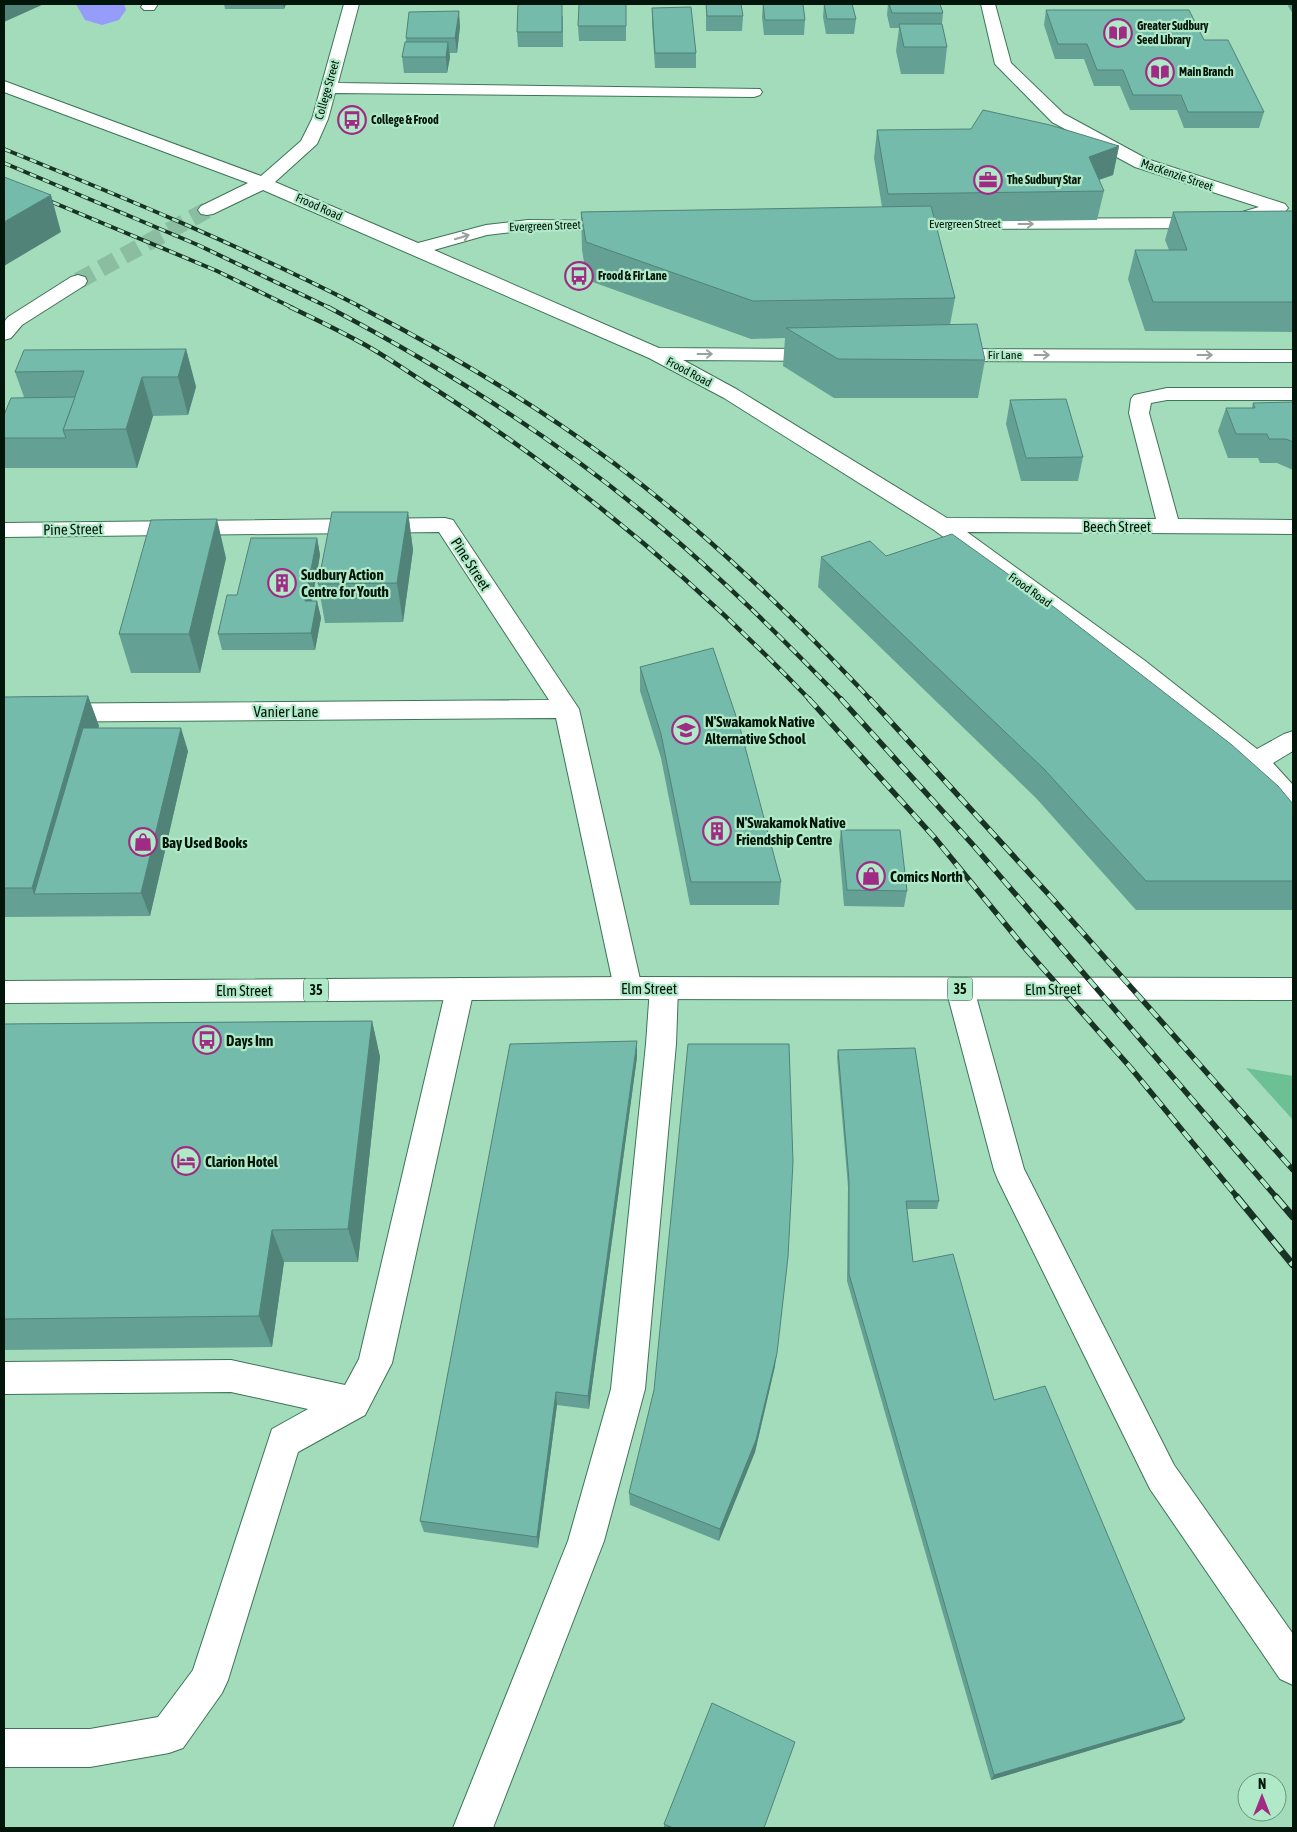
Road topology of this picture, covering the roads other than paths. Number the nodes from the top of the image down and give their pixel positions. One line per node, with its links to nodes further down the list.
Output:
1 (351, 4): 4 (street, College Street)
2 (988, 4): 7 (street, MacKenzie Street)
3 (4, 86): 6 (street, Frood Road)
4 (329, 88): 5 (street); 6 (street, College Street)
5 (754, 92)
6 (263, 182): 8 (street, College Street); 11 (street, Frood Road)
7 (1284, 209): 10 (street, Evergreen Street, one-way to 7)
8 (207, 210)
9 (636, 224): 11 (street, Evergreen Street, one-way to 9)
10 (882, 224)
11 (415, 250): 14 (street, Frood Road)
12 (78, 281): 13 (street)
13 (4, 334)
14 (656, 354): 15 (street, one-way to 15); 19 (street, Frood Road)
15 (835, 355)
16 (934, 355): 17 (street, Fir Lane, one-way to 17)
17 (1293, 356)
18 (1293, 394): 20 (street)
19 (942, 525): 20 (street, Beech Street); 26 (street, Frood Road)
20 (1169, 526): 21 (street, Beech Street)
21 (1293, 527)
22 (4, 530): 23 (street, Pine Street)
23 (567, 709): 24 (street, Vanier Lane); 28 (street, Pine Street)
24 (4, 713)
25 (1293, 740): 26 (street)
26 (1256, 762): 27 (street, Frood Road)
27 (1293, 801)
28 (628, 988): 29 (street, Elm Street / 35); 30 (street, Elm Street / 35)
29 (664, 988): 31 (street, Elm Street / 35); 38 (street)
30 (460, 989): 33 (street, Elm Street / 35); 35 (street)
31 (960, 989): 32 (street, Elm Street / 35); 36 (street)
32 (1293, 989)
33 (4, 992)
34 (4, 1378): 35 (street)
35 (353, 1403): 37 (street)
36 (1293, 1666)
37 (4, 1748)
38 (473, 1828)

